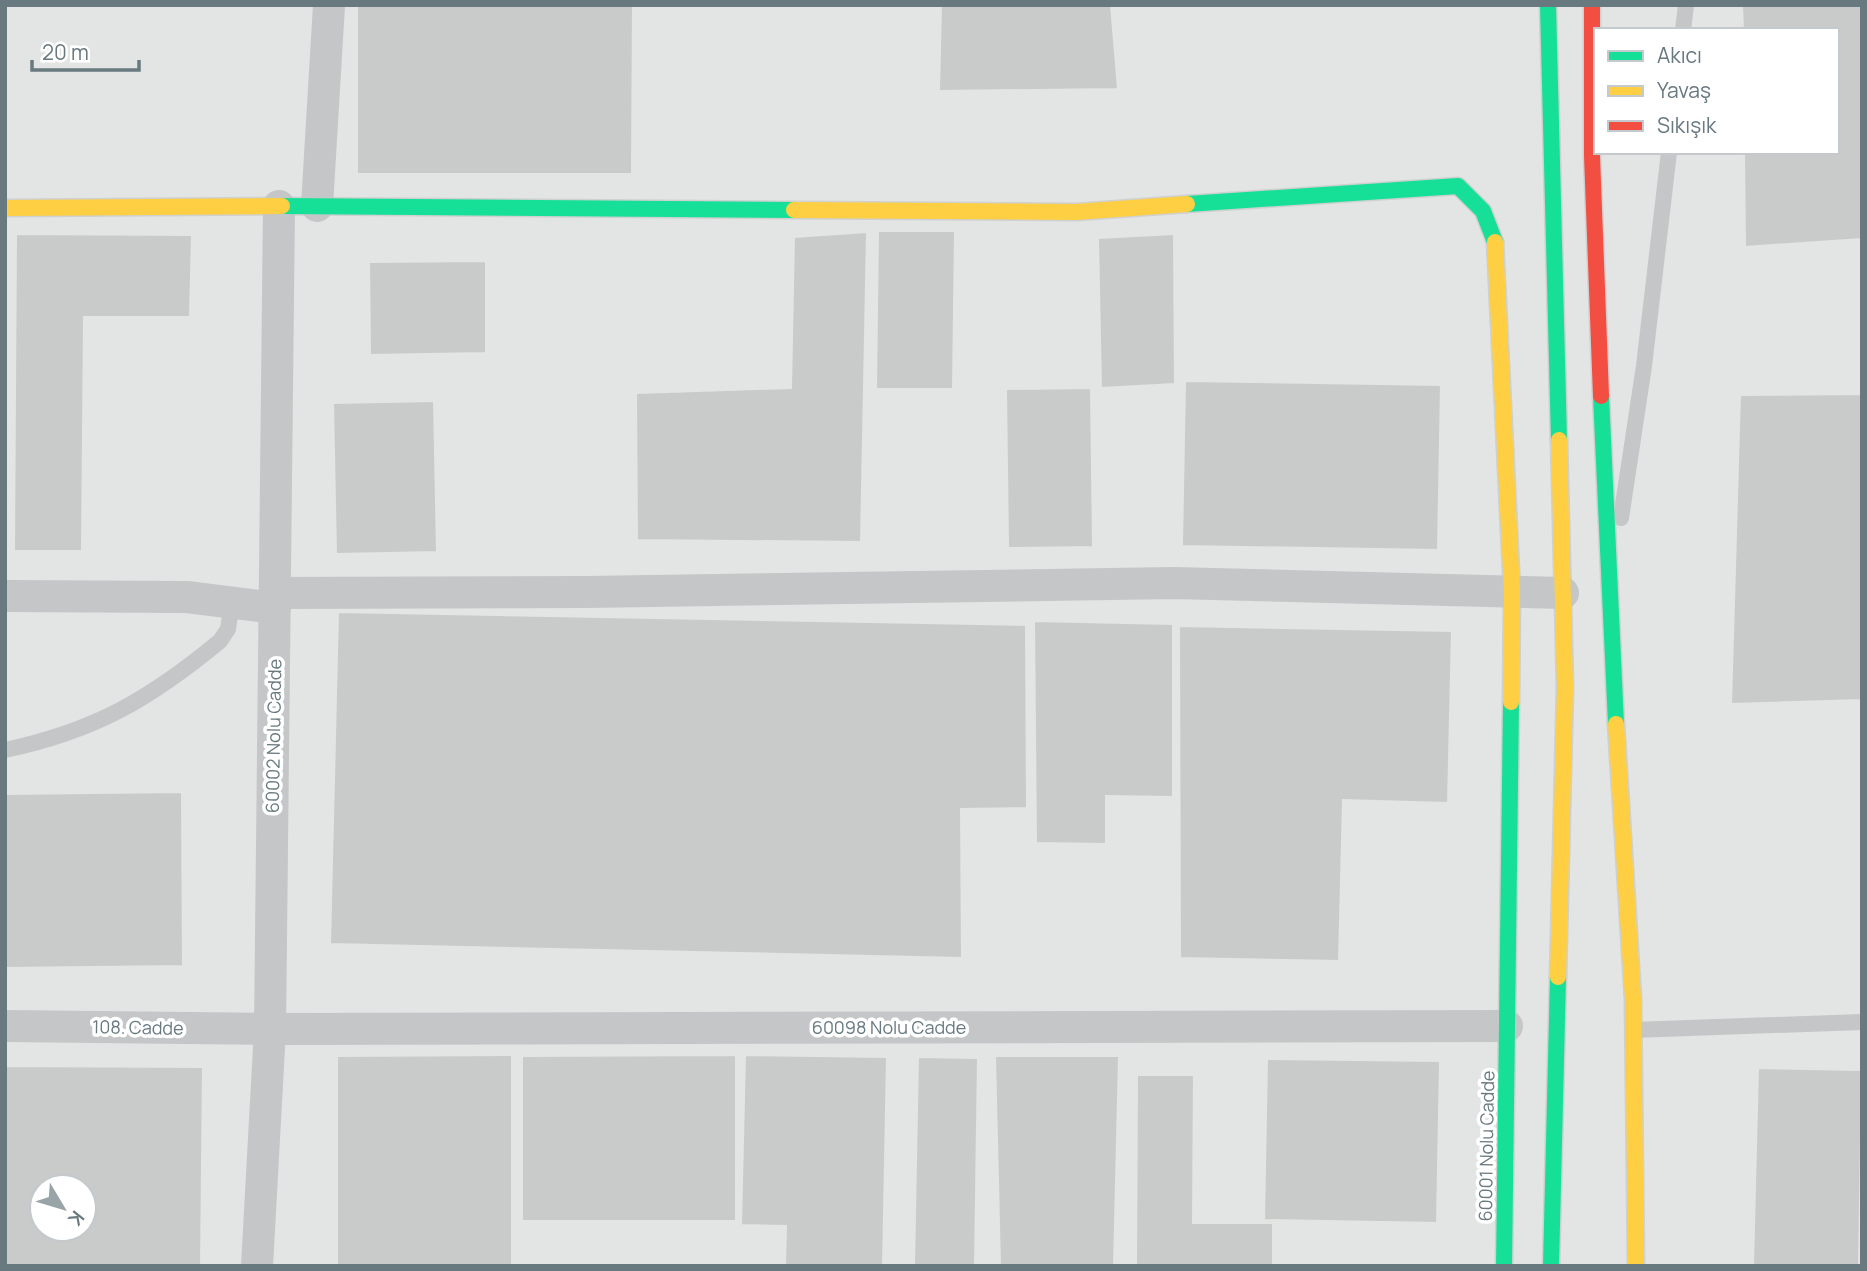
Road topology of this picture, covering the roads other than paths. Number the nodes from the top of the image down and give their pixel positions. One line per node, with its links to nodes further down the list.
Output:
1 (329, 5): 8 (street)
2 (1548, 5): 11 (street)
3 (1592, 5): 14 (street)
4 (1686, 5): 5 (lane)
5 (1683, 28)
6 (1669, 154): 14 (lane)
7 (279, 206): 8 (street, 60001 Nolu Cadde); 9 (street, 60001 Nolu Cadde); 13 (street, 60002 Nolu Cadde)
8 (317, 206): 10 (street, 60001 Nolu Cadde)
9 (5, 208)
10 (1512, 591): 11 (street); 13 (street); 19 (street, 60001 Nolu Cadde)
11 (1563, 593): 24 (street)
12 (5, 596): 15 (street)
13 (275, 600): 15 (street); 20 (street, 60002 Nolu Cadde)
14 (1609, 600): 21 (street)
15 (232, 602): 16 (lane)
16 (5, 750)
17 (1862, 1022): 21 (lane)
18 (5, 1026): 20 (street, 108. Cadde)
19 (1507, 1026): 20 (street, 60098 Nolu Cadde); 23 (street, 60001 Nolu Cadde)
20 (270, 1029): 22 (street, 60002 Nolu Cadde)
21 (1633, 1030): 25 (street)
22 (257, 1266)
23 (1504, 1266)
24 (1551, 1266)
25 (1636, 1266)

